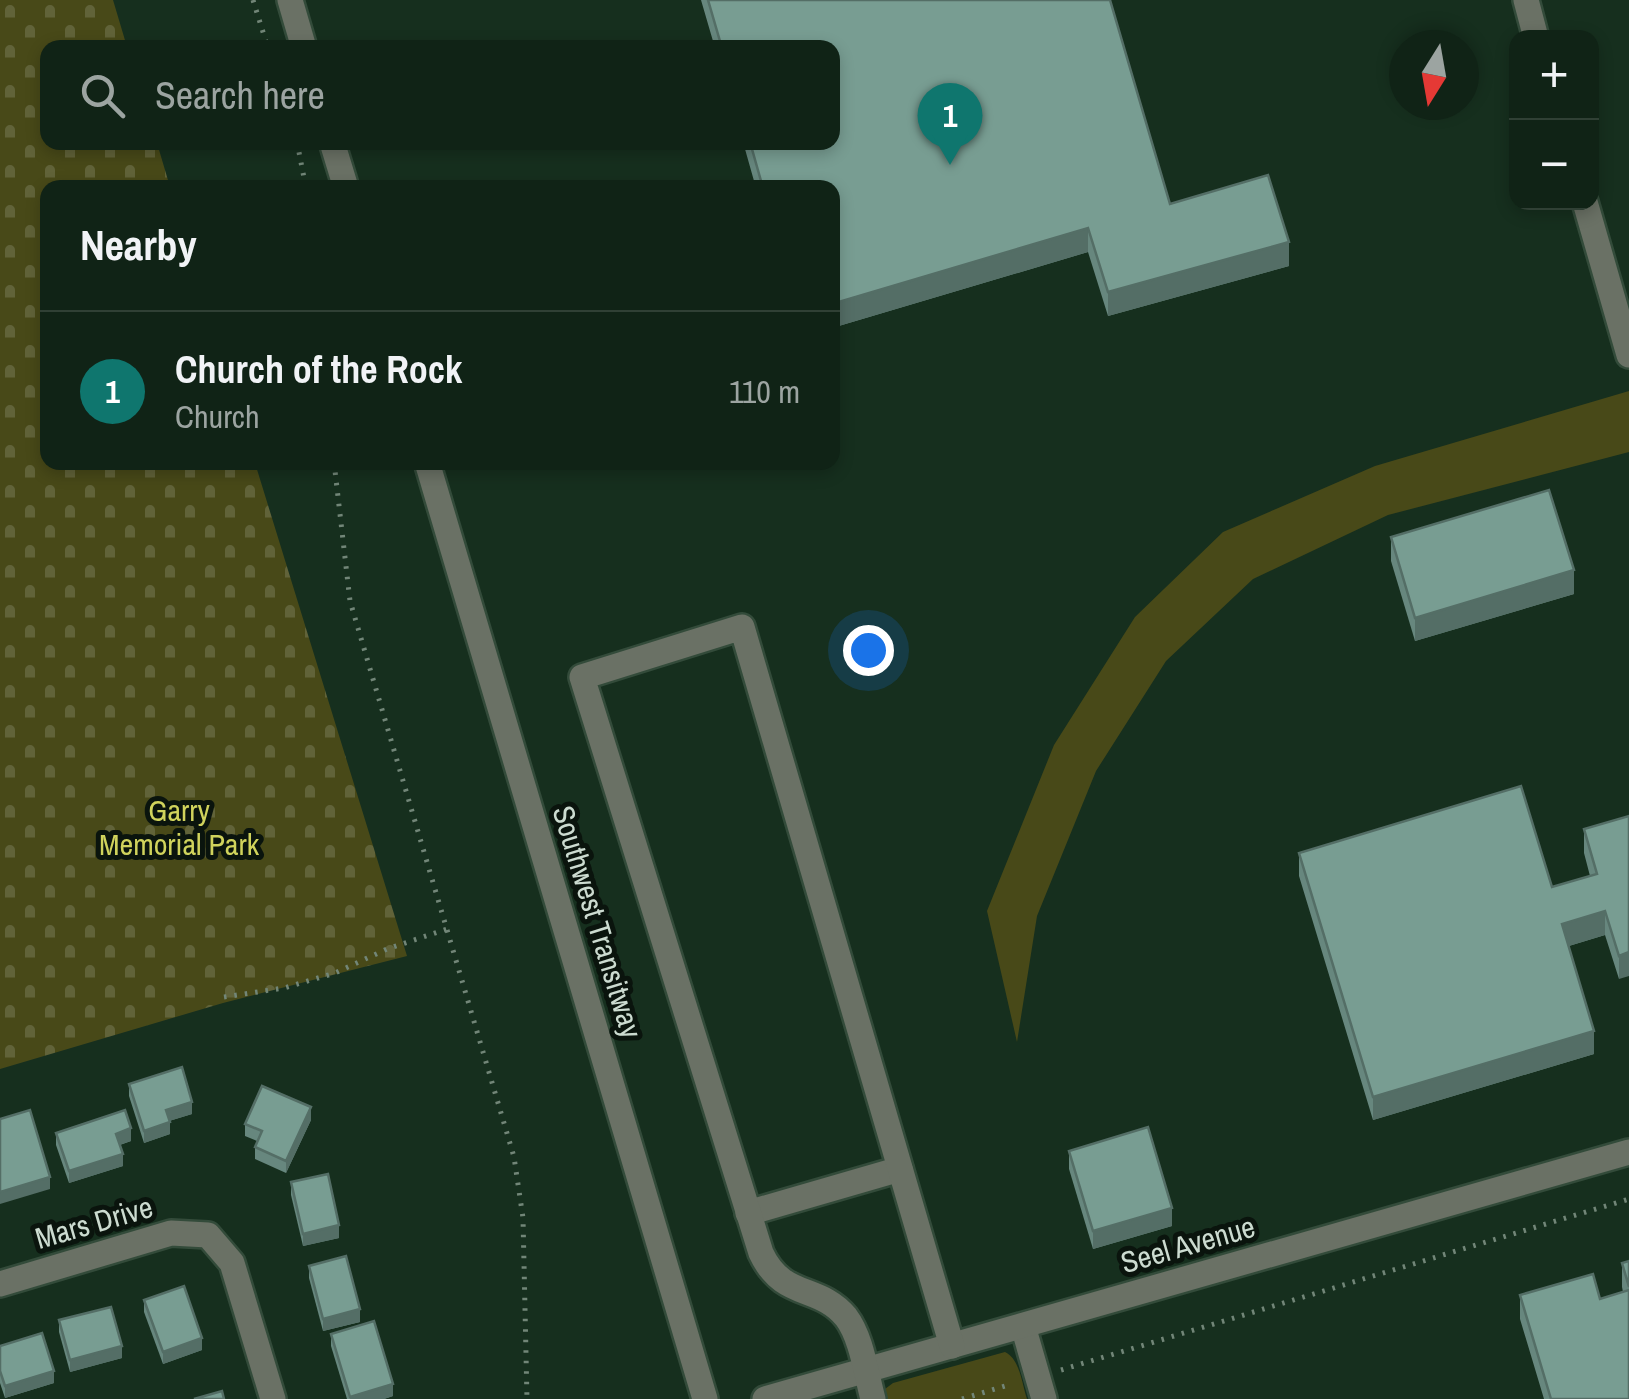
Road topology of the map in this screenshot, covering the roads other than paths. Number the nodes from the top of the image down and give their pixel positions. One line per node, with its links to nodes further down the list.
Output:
1 (290, 0): 4 (street)
2 (1526, 0): 3 (street)
3 (1534, 30)
4 (302, 40)
5 (334, 150): 6 (street)
6 (344, 180)
7 (1586, 210): 8 (street)
8 (1629, 355)
9 (429, 470): 20 (street, Southwest Transitway)
10 (1629, 1152): 14 (street, Seel Avenue)
11 (900, 1169): 12 (street); 12 (street); 15 (street)
12 (748, 1213): 16 (street)
13 (0, 1284): 19 (street, Mars Drive)
14 (1023, 1326): 15 (street, Seel Avenue); 17 (street)
15 (952, 1346): 16 (street, Seel Avenue)
16 (865, 1371): 18 (street, Seel Avenue); 22 (street)
17 (1040, 1388)
18 (806, 1393): 21 (street, Seel Avenue)
19 (273, 1399)
20 (705, 1399)
21 (765, 1399)
22 (873, 1399)

